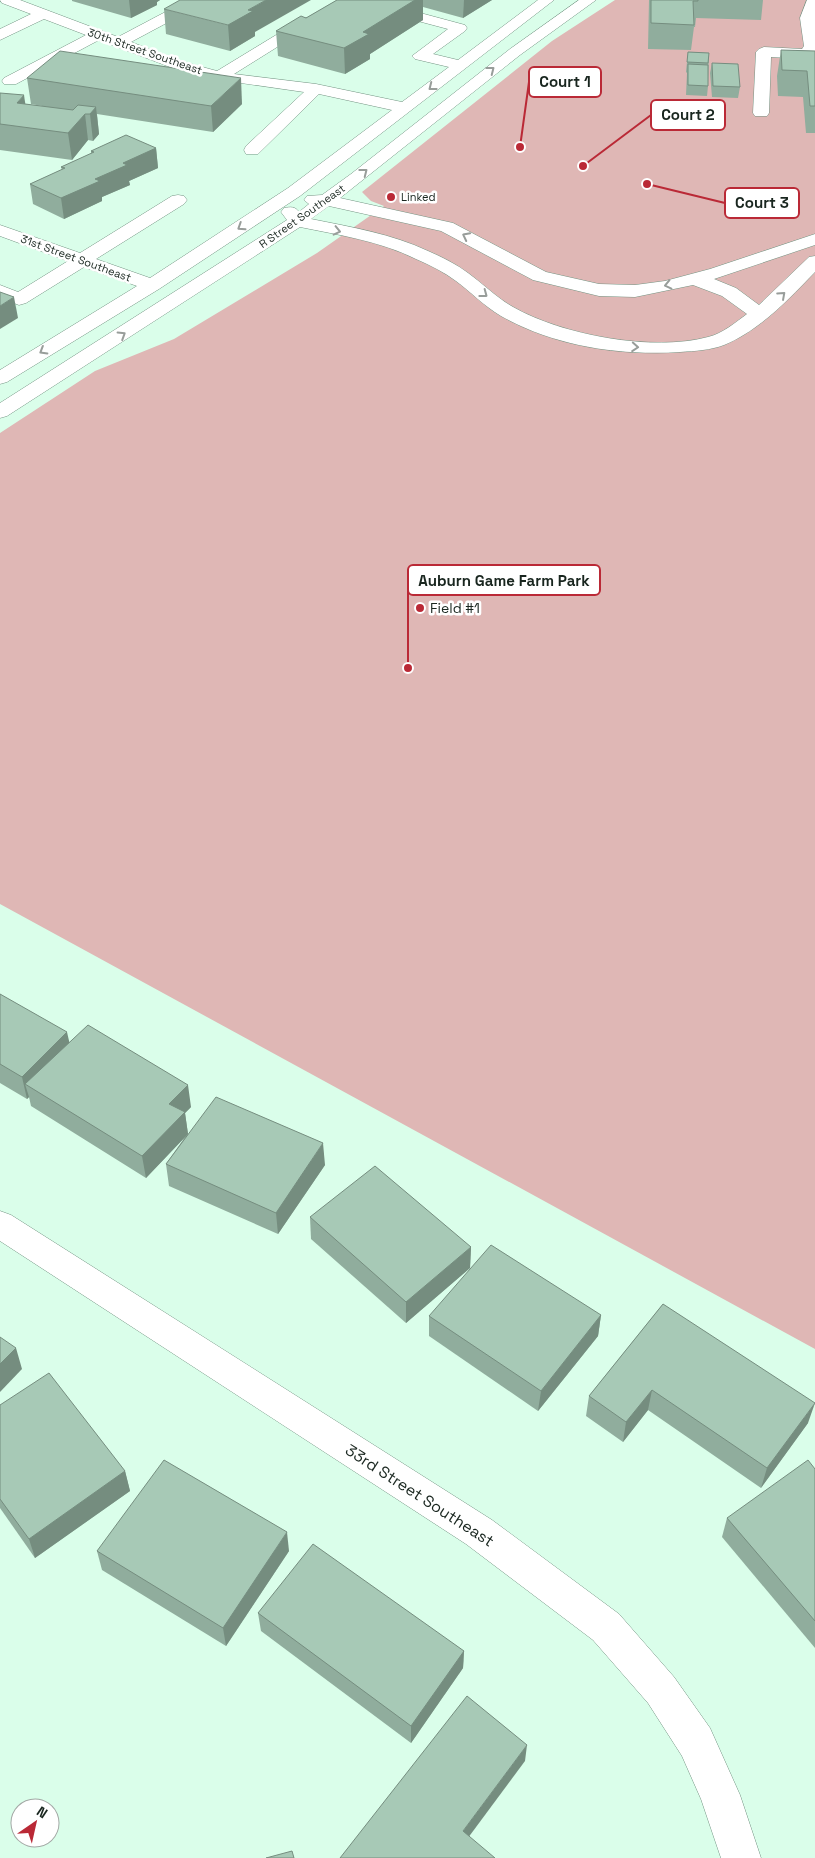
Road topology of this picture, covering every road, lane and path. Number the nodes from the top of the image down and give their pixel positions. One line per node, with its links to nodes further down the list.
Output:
1 (7, 0): 7 (street, 30th Street Southeast)
2 (199, 0): 11 (street)
3 (355, 0): 12 (street)
4 (547, 0): 12 (street, R Street Southeast)
5 (589, 0): 21 (street, R Street Southeast, one-way to 5)
6 (814, 0): 17 (street)
7 (44, 7): 9 (street); 10 (street, 30th Street Southeast)
8 (318, 15): 13 (street)
9 (0, 35)
10 (98, 35): 11 (street, 30th Street Southeast); 14 (street)
11 (118, 43): 13 (street, 30th Street Southeast)
12 (460, 65): 16 (street, R Street Southeast, one-way to 16)
13 (219, 76): 15 (street, 30th Street Southeast)
14 (10, 81)
15 (316, 89): 16 (street, 30th Street Southeast); 18 (street)
16 (406, 108): 20 (street, R Street Southeast)
17 (761, 113)
18 (252, 150)
19 (178, 200): 25 (street)
20 (282, 200): 21 (street); 22 (street); 28 (street, R Street Southeast, one-way to 28)
21 (326, 200): 22 (street, R Street Southeast); 27 (street, one-way to 21)
22 (297, 221): 30 (street, one-way to 30); 32 (street, R Street Southeast, one-way to 22)
23 (1, 232): 25 (street, 31st Street Southeast)
24 (815, 239): 27 (street)
25 (83, 260): 28 (street, 31st Street Southeast); 29 (street)
26 (815, 261): 30 (street, one-way to 26)
27 (693, 279): 30 (street)
28 (152, 285): 31 (street, R Street Southeast, one-way to 31)
29 (0, 292)
30 (759, 315)
31 (0, 378)
32 (0, 412)
33 (0, 1224): 34 (street, 33rd Street Southeast)
34 (742, 1858)

